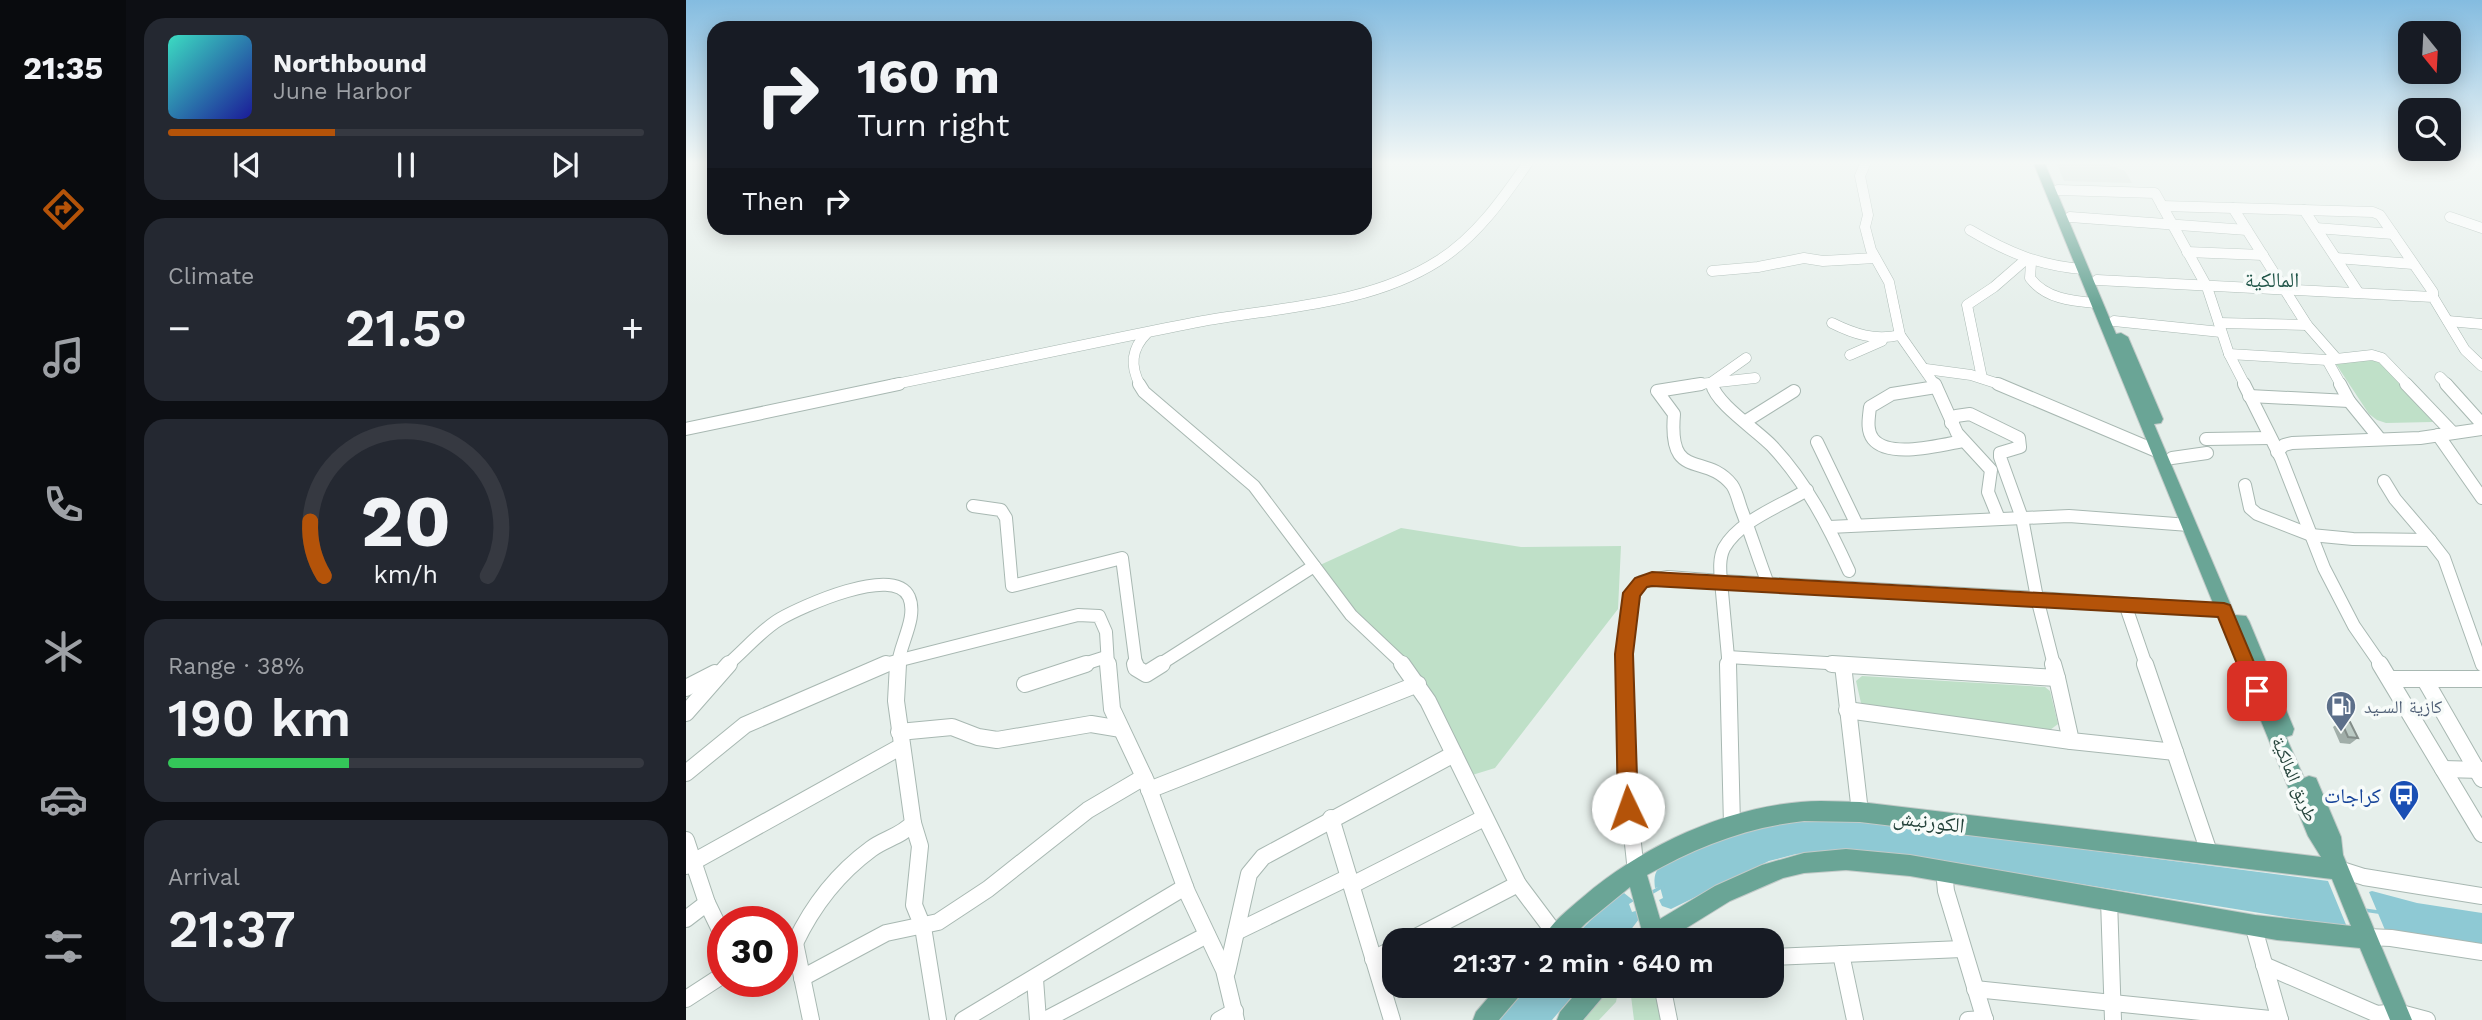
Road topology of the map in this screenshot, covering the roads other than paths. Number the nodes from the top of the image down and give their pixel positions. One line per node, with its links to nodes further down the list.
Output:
1 (1494, 212): 36 (street)
2 (1867, 212): 18 (street)
3 (2065, 212): 10 (main road, طريق المالكية)
4 (2165, 212): 9 (street)
5 (2235, 212): 14 (street)
6 (2305, 212): 11 (street)
7 (2359, 212): 15 (street)
8 (2449, 217): 12 (street)
9 (2173, 225): 10 (street); 14 (street); 16 (street)
10 (2072, 228): 22 (main road, طريق المالكية); 24 (main road, طريق المالكية)
11 (2316, 228): 15 (street); 19 (street)
12 (2482, 228)
13 (1970, 230): 20 (street)
14 (2247, 230): 17 (street)
15 (2393, 234): 21 (street)
16 (2188, 252): 17 (street); 25 (street)
17 (2263, 255): 26 (street)
18 (1875, 258): 23 (street); 37 (street)
19 (2336, 258): 21 (street); 27 (street)
20 (2028, 262): 22 (street); 29 (street); 46 (street)
21 (2413, 264): 28 (street)
22 (2083, 269): 29 (main road, طريق المالكية)
23 (1712, 271)
24 (2097, 280): 25 (street); 30 (main road, طريق المالكية)
25 (2207, 287): 26 (street); 35 (street)
26 (2283, 287): 27 (street); 34 (street)
27 (2358, 292): 28 (street)
28 (2433, 297): 31 (street)
29 (2096, 303): 44 (main road, طريق المالكية)
30 (2114, 321): 35 (street); 44 (main road, طريق المالكية)
31 (2448, 321): 33 (street); 42 (street)
32 (1832, 323): 37 (street)
33 (2482, 324)
34 (2306, 326): 35 (street); 41 (street)
35 (2220, 327): 38 (street)
36 (1148, 333): 56 (street); 80 (street)
37 (1894, 336): 39 (street); 43 (street)
38 (2229, 354): 41 (street); 51 (street)
39 (1850, 355)
40 (1746, 358): 48 (street)
41 (2332, 359): 52 (street); 57 (street)
42 (2482, 366)
43 (1926, 369): 46 (street); 49 (street)
44 (2131, 373): 66 (main road, طريق المالكية)
45 (2440, 377): 55 (street)
46 (1982, 378): 66 (street)
47 (1755, 379): 48 (street)
48 (1712, 382): 53 (street); 74 (street)
49 (1936, 387): 54 (street); 62 (street)
50 (1794, 391): 53 (street)
51 (2249, 396): 52 (street); 59 (street)
52 (2349, 401): 61 (street)
53 (1746, 421): 69 (street)
54 (1951, 423): 62 (street); 72 (street)
55 (2482, 427): 57 (street)
56 (686, 429)
57 (2453, 433): 58 (street)
58 (2438, 435): 61 (street); 70 (street)
59 (2270, 438): 60 (street); 64 (street)
60 (2206, 439)
61 (2380, 439): 64 (street)
62 (1963, 441): 73 (street)
63 (1817, 442): 75 (street)
64 (2277, 452): 78 (street)
65 (2207, 453): 66 (street)
66 (2165, 455): 77 (main road, طريق المالكية); 77 (main road, طريق المالكية)
67 (2384, 481): 79 (street)
68 (2245, 485): 78 (street)
69 (1807, 490): 74 (street); 76 (street)
70 (2482, 498)
71 (972, 506): 80 (street)
72 (2022, 518): 73 (street); 77 (street); 84 (street)
73 (1999, 519): 75 (street)
74 (1747, 526): 82 (street); 83 (street)
75 (1857, 526): 76 (street)
76 (1829, 527): 81 (street)
77 (2197, 535): 86 (main road, طريق المالكية)
78 (2311, 535): 79 (street); 94 (street)
79 (2430, 540): 91 (street)
80 (1314, 566): 98 (street)
81 (1849, 571)
82 (1721, 581): 83 (street); 88 (street); 123 (street)
83 (1768, 584): 84 (street)
84 (2037, 598): 85 (street); 93 (street)
85 (2124, 604): 86 (street); 105 (street)
86 (2230, 611): 121 (main road, طريق المالكية)
87 (1107, 657): 89 (street); 97 (street); 102 (street)
88 (1728, 657): 90 (street); 116 (street)
89 (898, 659): 92 (street); 103 (street); 108 (street)
90 (1843, 665): 93 (street); 100 (street)
91 (2482, 666)
92 (722, 670): 99 (street); 101 (street)
93 (2057, 678): 104 (street)
94 (2391, 679): 96 (street); 107 (street)
95 (2482, 679): 96 (street)
96 (2425, 680): 109 (street)
97 (1025, 684)
98 (1418, 684): 106 (street); 110 (street)
99 (686, 688)
100 (1847, 710): 104 (street); 111 (street)
101 (686, 713)
102 (1121, 729): 103 (street); 110 (street)
103 (901, 739): 115 (street); 120 (street)
104 (2071, 741): 105 (street)
105 (2175, 752): 119 (street)
106 (1454, 754): 113 (street); 114 (street)
107 (2443, 769): 109 (street); 112 (street)
108 (686, 773)
109 (2480, 773)
110 (1147, 783): 126 (street); 133 (street)
111 (1860, 812): 116 (main road, الكورنيش); 119 (main road, الكورنيش)
112 (2476, 816): 117 (street)
113 (1331, 818): 124 (street); 140 (street)
114 (1484, 818): 124 (street); 125 (street)
115 (913, 823): 133 (street); 139 (street)
116 (1732, 825): 123 (main road, الكورنيش)
117 (2482, 834)
118 (686, 840): 120 (street)
119 (2210, 855): 121 (main road, الكورنيش)
120 (690, 864): 129 (street)
121 (2339, 869): 127 (street); 141 (main road, طريق المالكية)
122 (1944, 871): 128 (main road); 138 (main road); 143 (street)
123 (1638, 877): 136 (main road, الكورنيش); 137 (main road)
124 (1351, 881): 140 (street); 148 (street)
125 (1518, 884): 134 (street); 135 (street)
126 (1185, 887): 142 (street); 153 (street)
127 (2482, 896)
128 (2109, 900): 132 (main road); 160 (street)
129 (707, 903): 130 (street); 131 (street)
130 (708, 906)
131 (686, 919)
132 (2253, 925): 141 (main road); 149 (street)
133 (923, 927): 152 (street); 165 (street)
134 (1433, 928)
135 (1548, 928)
136 (1566, 928)
137 (1651, 928)
138 (1661, 928)
139 (798, 931)
140 (1236, 932): 151 (street)
141 (2365, 932): 144 (street); 162 (main road, طريق المالكية)
142 (1207, 935): 151 (street); 168 (street)
143 (1962, 949): 146 (street); 155 (street)
144 (2482, 952)
145 (1382, 954): 148 (street)
146 (1841, 954): 147 (street); 173 (street)
147 (1784, 957)
148 (1373, 959): 169 (street)
149 (2264, 965): 162 (street); 176 (street)
150 (798, 968): 152 (street)
151 (1227, 972): 163 (street)
152 (802, 978): 164 (street)
153 (1035, 979): 166 (street); 167 (street)
154 (707, 985): 159 (street)
155 (1975, 989): 160 (street); 175 (street)
156 (1503, 998): 170 (main road)
157 (1587, 998): 171 (main road)
158 (1665, 998): 172 (street)
159 (686, 999)
160 (2114, 1012): 161 (street)
161 (2199, 1016): 176 (street)
162 (2399, 1016): 177 (street)
163 (1230, 1017)
164 (810, 1019)
165 (938, 1020)
166 (963, 1020)
167 (1038, 1020)
168 (1045, 1020)
169 (1392, 1020)
170 (1484, 1020)
171 (1568, 1020)
172 (1669, 1020)
173 (1854, 1020)
174 (1968, 1020): 175 (street)
175 (1985, 1020)
176 (2280, 1020)
177 (2427, 1020)

